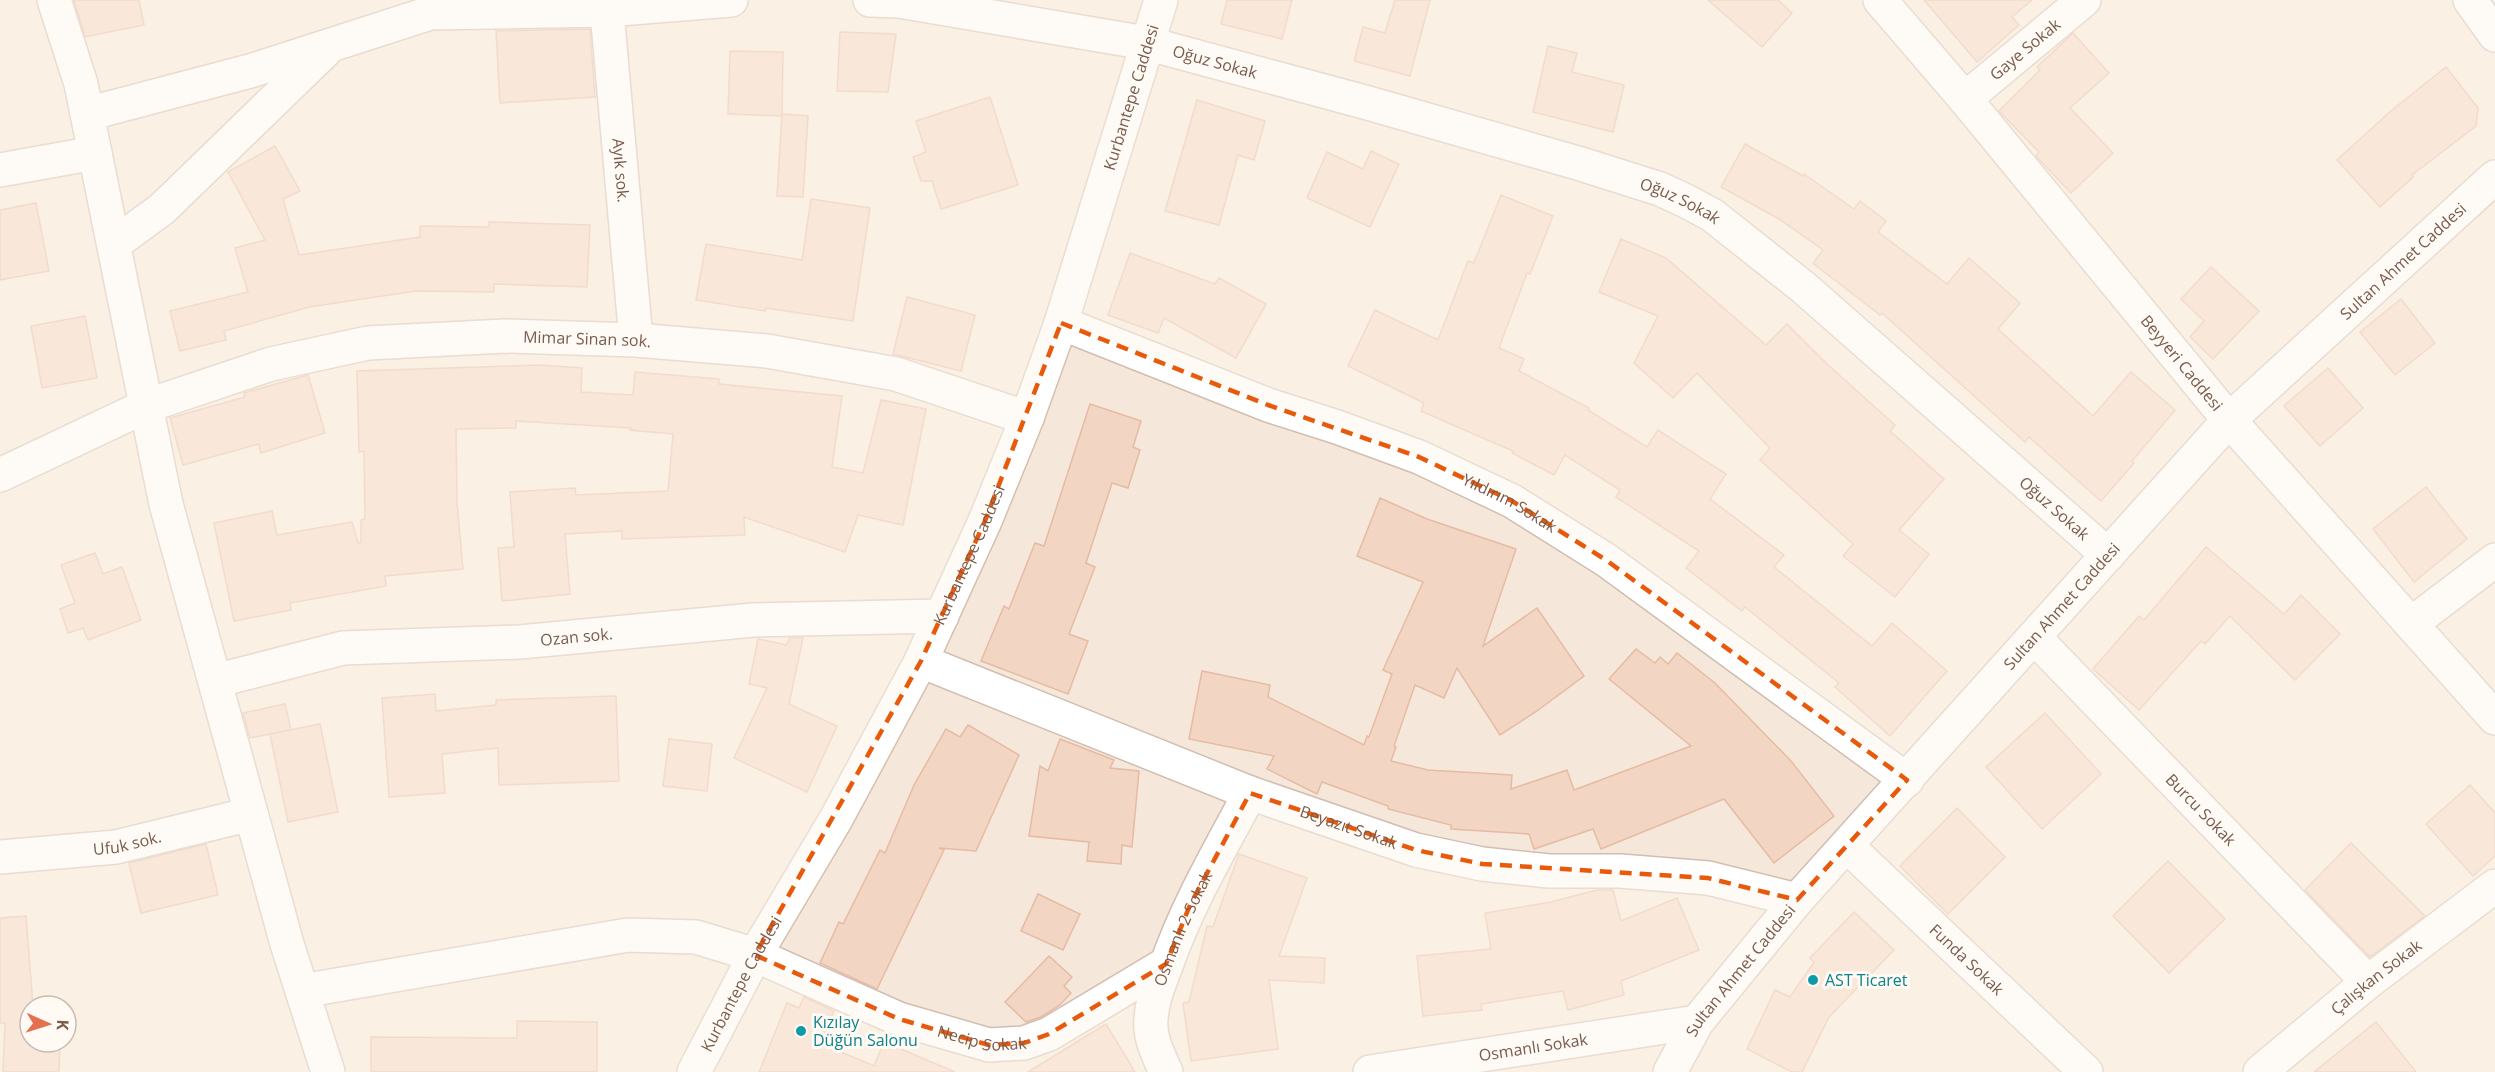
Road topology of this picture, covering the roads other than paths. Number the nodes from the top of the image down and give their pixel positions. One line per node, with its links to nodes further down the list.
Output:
1 (54, 0): 13 (street)
2 (731, 0): 8 (street)
3 (870, 0): 10 (street, Oğuz Sokak)
4 (1161, 0): 10 (street, Kurbantepe Caddesi)
5 (1880, 0): 12 (street, Beyyeri Caddesi)
6 (2084, 0): 12 (street, Gaye Sokak)
7 (2470, 0): 9 (street)
8 (607, 5): 11 (street); 19 (street, Ayık sok.)
9 (2495, 35)
10 (1146, 44): 18 (street, Kurbantepe Caddesi); 24 (street, Oğuz Sokak)
11 (331, 45): 13 (street); 17 (street)
12 (1965, 99): 22 (street, Beyyeri Caddesi)
13 (87, 114): 14 (street)
14 (95, 153): 15 (street); 17 (street)
15 (0, 170)
16 (2495, 177): 22 (street, Sultan Ahmet Caddesi)
17 (114, 244): 20 (street)
18 (1061, 323): 21 (street, Kurbantepe Caddesi); 32 (street, Yıldırım Sokak)
19 (636, 340): 20 (street, Mimar Sinan sok.); 21 (street, Mimar Sinan sok.)
20 (146, 406): 23 (street, Mimar Sinan sok.); 30 (street)
21 (1027, 418): 26 (street, Kurbantepe Caddesi)
22 (2229, 420): 24 (street, Sultan Ahmet Caddesi); 27 (street, Beyyeri Caddesi)
23 (0, 475)
24 (2108, 555): 28 (street, Sultan Ahmet Caddesi)
25 (2495, 560): 27 (street)
26 (942, 616): 29 (street, Kurbantepe Caddesi); 30 (street, Ozan sok.)
27 (2411, 624): 31 (street, Beyyeri Caddesi)
28 (2034, 637): 32 (street, Sultan Ahmet Caddesi); 41 (street, Burcu Sokak)
29 (921, 661): 33 (street, Beyazıt Sokak); 39 (street, Kurbantepe Caddesi)
30 (215, 681): 34 (street)
31 (2495, 718)
32 (1907, 780): 35 (street, Sultan Ahmet Caddesi)
33 (1250, 793): 38 (street, Beyazıt Sokak); 40 (street, Osmanlı 2 Sokak)
34 (251, 813): 36 (street, Ufuk sok.); 42 (street)
35 (1847, 846): 38 (street, Sultan Ahmet Caddesi); 49 (street, Funda Sokak)
36 (0, 857)
37 (2495, 886): 41 (street, Çalışkan Sokak)
38 (1797, 900): 43 (street, Sultan Ahmet Caddesi)
39 (754, 955): 40 (street, Necip Sokak); 42 (street, Necip Sokak); 45 (street, Kurbantepe Caddesi)
40 (1166, 964): 46 (street, Osmanlı 2 Sokak)
41 (2368, 982): 50 (street, Çalışkan Sokak)
42 (302, 991): 44 (street)
43 (1698, 1022): 47 (street, Osmanlı Sokak); 48 (street, Sultan Ahmet Caddesi)
44 (328, 1072)
45 (694, 1072)
46 (1166, 1072)
47 (1370, 1072)
48 (1670, 1072)
49 (2086, 1072)
50 (2260, 1072)

